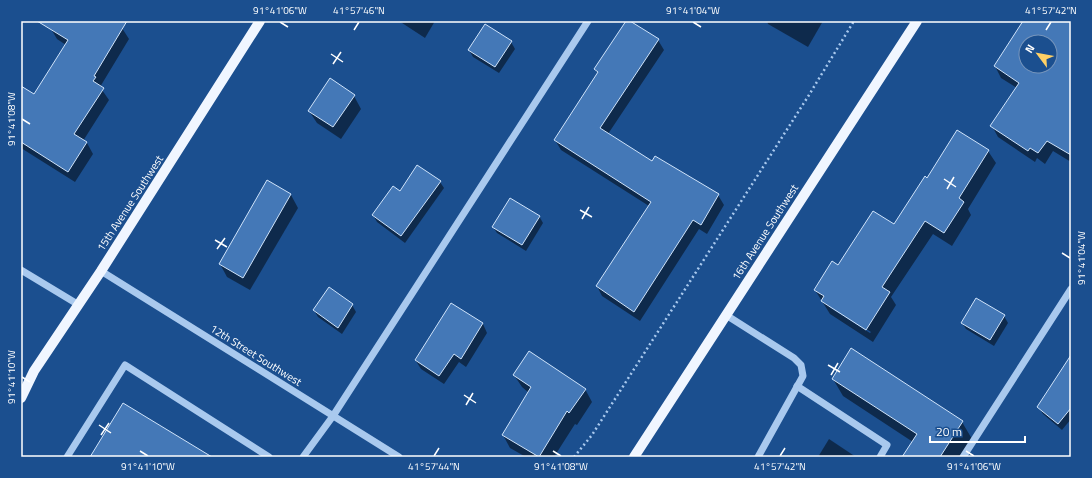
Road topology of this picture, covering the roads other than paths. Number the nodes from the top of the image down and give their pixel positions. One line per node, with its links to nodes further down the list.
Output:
1 (260, 21): 5 (main road, 15th Avenue Southwest)
2 (588, 21): 11 (street)
3 (917, 21): 8 (main road, 16th Avenue Southwest)
4 (21, 270): 7 (street)
5 (101, 271): 7 (main road, 15th Avenue Southwest); 11 (street, 12th Street Southwest)
6 (1071, 290): 19 (street)
7 (79, 305): 10 (main road, 15th Avenue Southwest)
8 (726, 315): 9 (street); 16 (main road, 16th Avenue Southwest)
9 (797, 386): 17 (street); 18 (street)
10 (21, 398)
11 (333, 416): 14 (street); 15 (street, 12th Street Southwest)
12 (67, 457): 13 (street)
13 (270, 457)
14 (304, 457)
15 (399, 457)
16 (634, 457)
17 (758, 457)
18 (880, 457)
19 (963, 457)

